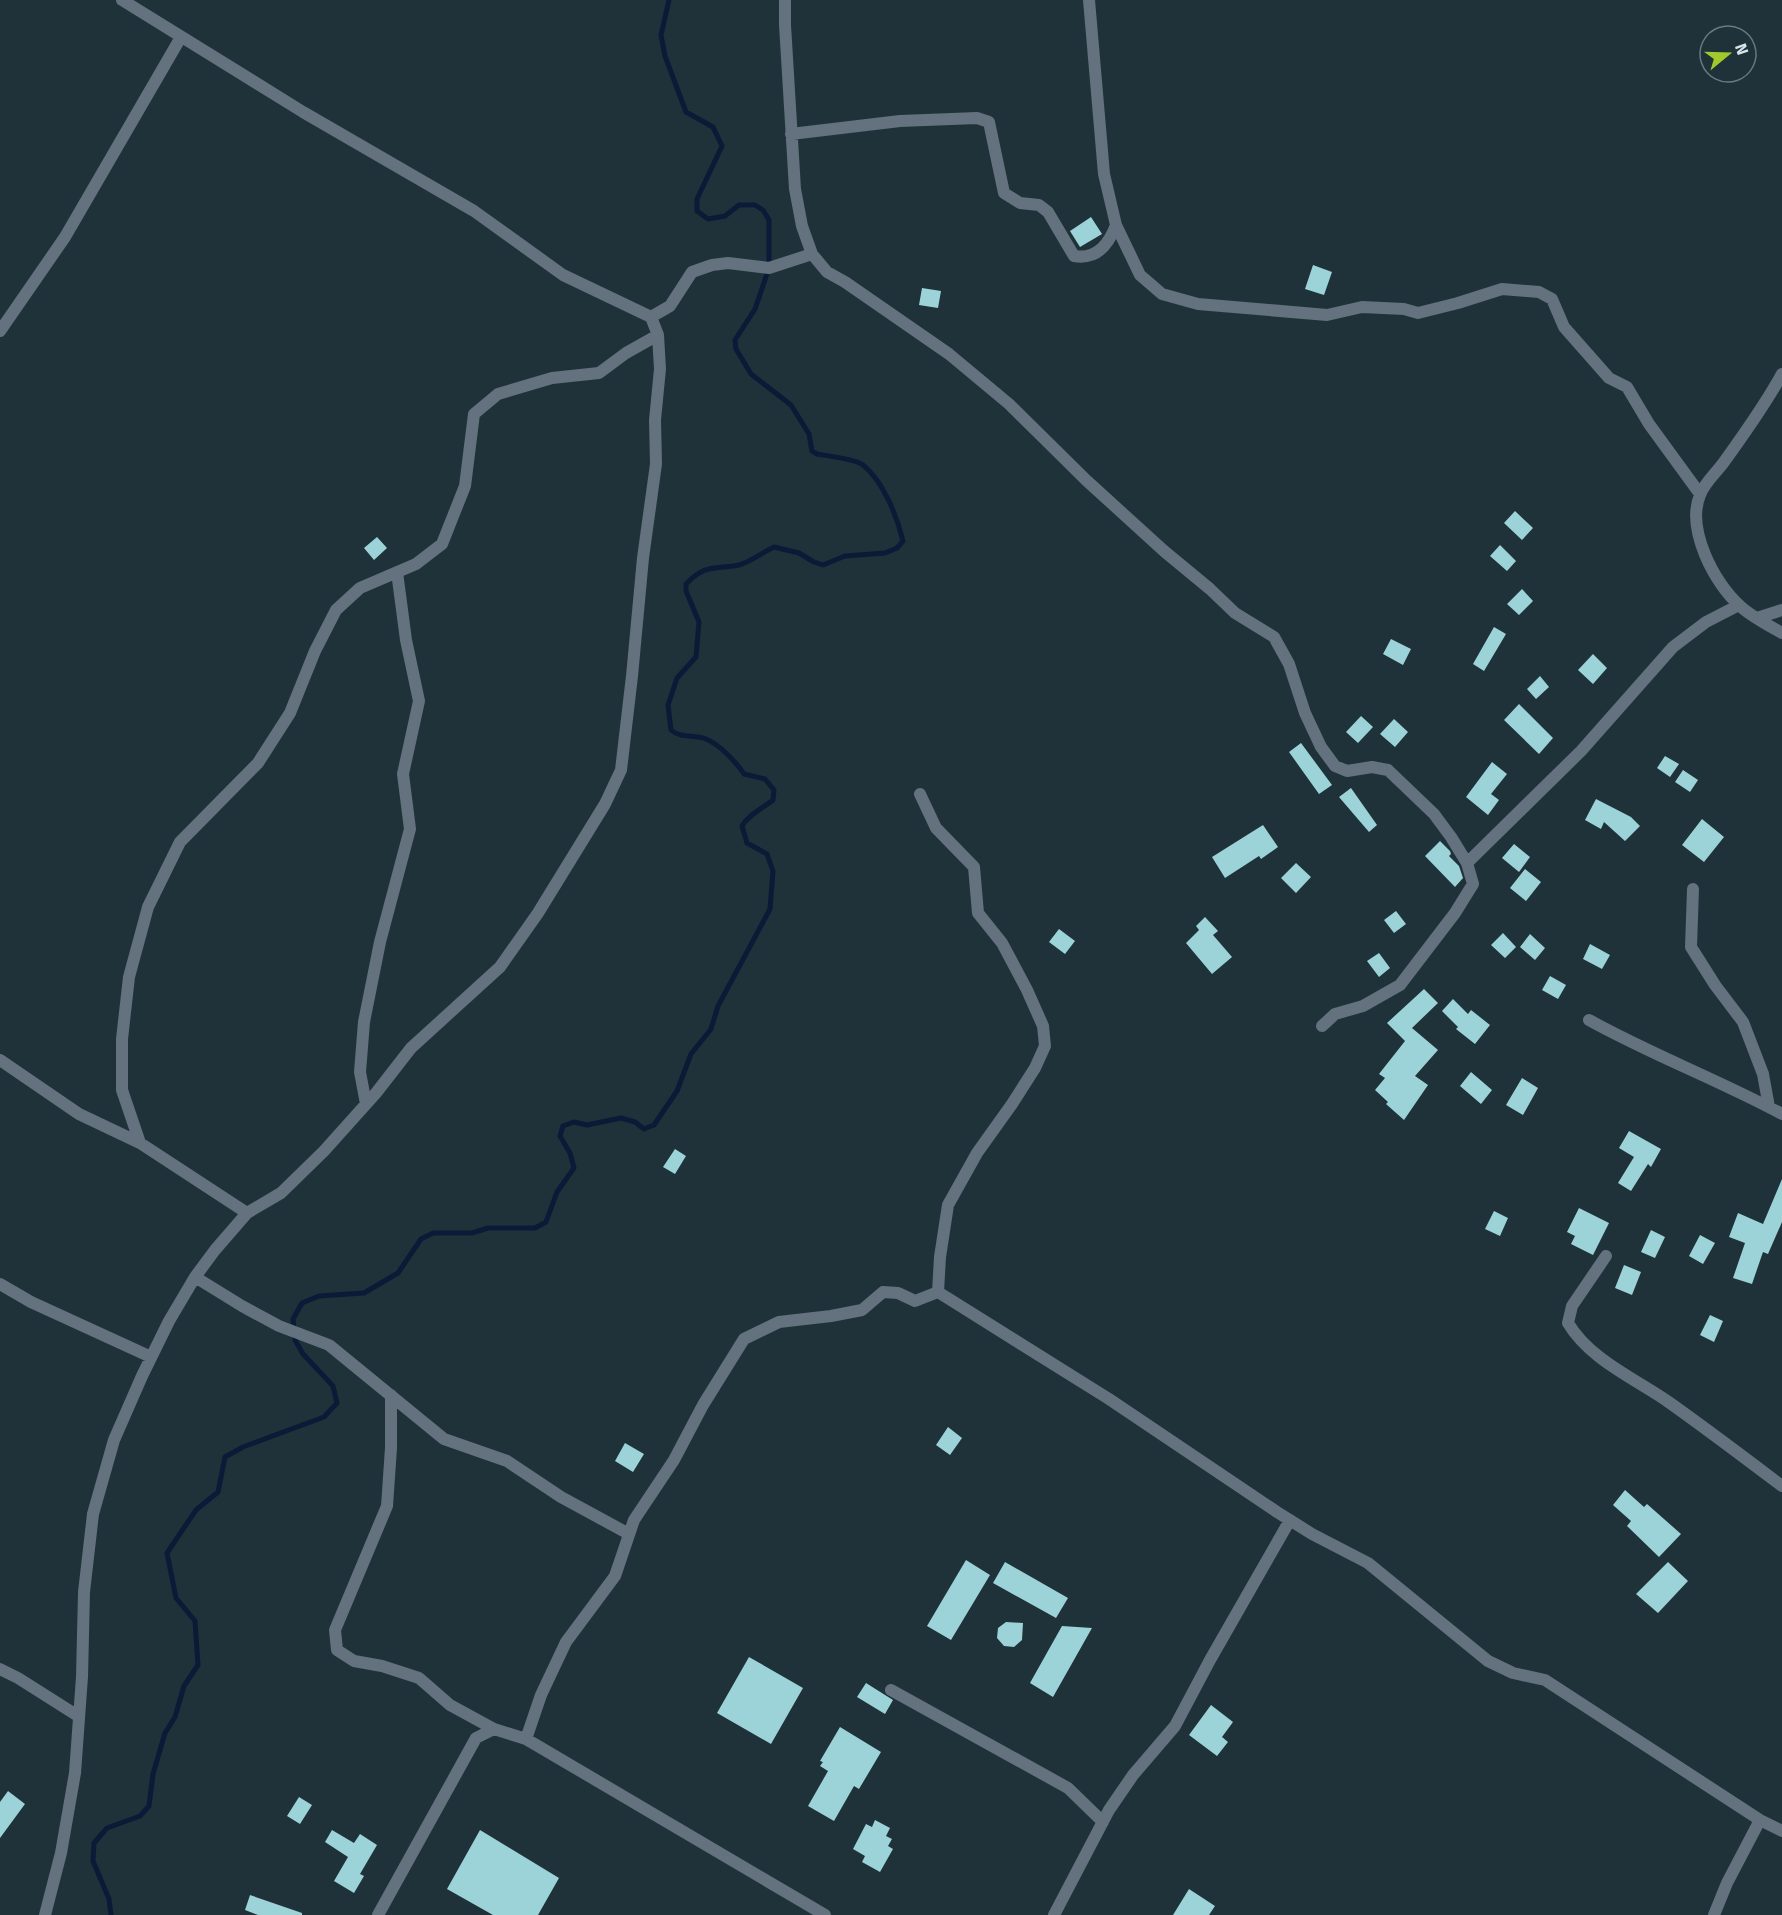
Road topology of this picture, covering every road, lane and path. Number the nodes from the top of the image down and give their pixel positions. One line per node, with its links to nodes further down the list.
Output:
1 (122, 0): 4 (street)
2 (785, 0): 5 (street)
3 (1089, 0): 6 (street)
4 (181, 37): 8 (street); 9 (street)
5 (791, 134): 6 (street); 7 (street)
6 (1116, 225): 12 (street)
7 (812, 255): 8 (street); 19 (street)
8 (651, 317): 10 (street)
9 (0, 331)
10 (658, 335): 13 (street); 24 (street)
11 (1782, 374): 12 (street)
12 (1700, 494): 14 (street)
13 (397, 572): 24 (street); 27 (street)
14 (1739, 605): 16 (street); 19 (street)
15 (1782, 610): 16 (street)
16 (1757, 618): 17 (street)
17 (1782, 633)
18 (920, 794): 32 (street)
19 (1467, 863): 22 (street)
20 (1693, 889): 25 (street)
21 (1589, 1020): 25 (street)
22 (1322, 1026)
23 (0, 1060): 27 (street)
24 (366, 1104): 28 (street)
25 (1769, 1107): 26 (street)
26 (1782, 1114)
27 (140, 1143): 28 (street)
28 (247, 1213): 30 (street)
29 (1606, 1256): 35 (street)
30 (195, 1277): 33 (street); 34 (street)
31 (0, 1284): 33 (street)
32 (938, 1292): 36 (street); 37 (street)
33 (151, 1357): 40 (street)
34 (391, 1395): 37 (street); 41 (street)
35 (1782, 1486)
36 (1290, 1520): 43 (street); 44 (street)
37 (629, 1534): 42 (street)
38 (0, 1669): 40 (street)
39 (891, 1690): 44 (street)
40 (78, 1716): 46 (street)
41 (494, 1729): 42 (street); 47 (street)
42 (526, 1739): 48 (street)
43 (1760, 1820): 45 (street); 50 (street)
44 (1103, 1822): 49 (street)
45 (1782, 1831)
46 (45, 1915)
47 (378, 1915)
48 (825, 1915)
49 (1054, 1915)
50 (1714, 1915)

